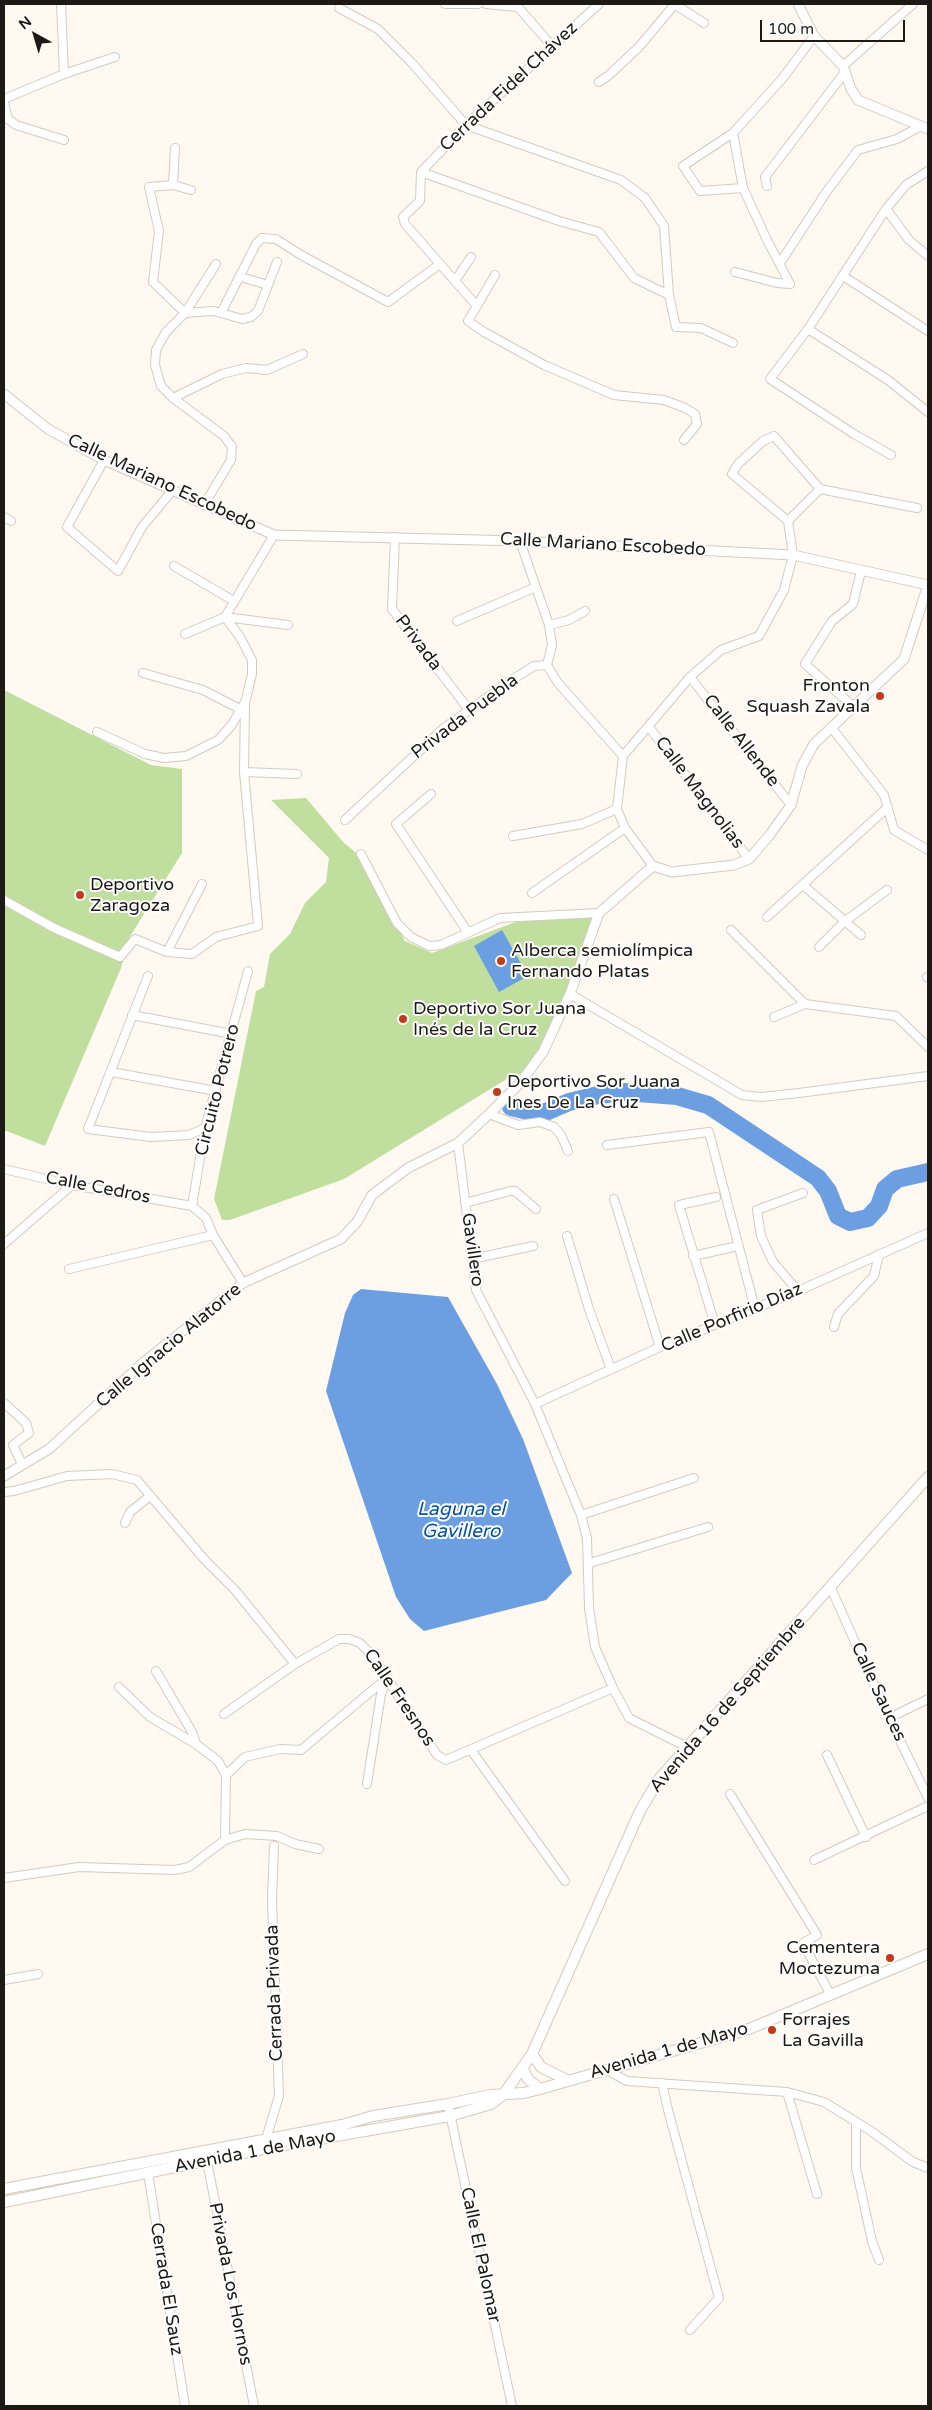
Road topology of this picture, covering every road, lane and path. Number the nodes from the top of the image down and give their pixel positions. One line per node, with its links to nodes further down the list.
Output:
1 (62, 4): 15 (street)
2 (445, 4): 3 (street)
3 (478, 4)
4 (486, 4): 12 (street)
5 (599, 4): 12 (street, Cerrada Fidel Chávez)
6 (675, 4): 10 (street); 16 (street)
7 (798, 4): 11 (street)
8 (913, 4): 14 (street)
9 (339, 8): 18 (street)
10 (704, 23)
11 (814, 36): 14 (street); 20 (street)
12 (553, 47): 18 (street, Cerrada Fidel Chávez)
13 (115, 57): 15 (street)
14 (844, 69): 19 (street); 26 (street)
15 (64, 74): 17 (street)
16 (599, 82)
17 (4, 101): 21 (street)
18 (466, 126): 24 (street, Cerrada Fidel Chávez); 42 (street)
19 (925, 127): 33 (street)
20 (734, 133): 27 (street); 27 (street)
21 (64, 140)
22 (175, 148): 25 (street)
23 (928, 171): 29 (street)
24 (421, 172): 35 (street); 42 (street)
25 (173, 185): 28 (street); 44 (street)
26 (767, 186)
27 (743, 188): 33 (street)
28 (191, 190)
29 (886, 209): 30 (street); 38 (street)
30 (928, 256)
31 (471, 258): 40 (street)
32 (277, 262): 41 (street)
33 (780, 263): 36 (street)
34 (216, 264): 44 (street)
35 (440, 264): 39 (street); 40 (street)
36 (735, 272)
37 (495, 275): 43 (street)
38 (843, 276): 46 (street); 47 (street)
39 (241, 277): 41 (street); 45 (street)
40 (455, 282): 43 (street)
41 (268, 285): 45 (street)
42 (669, 295): 48 (street)
43 (476, 304): 53 (street)
44 (184, 313): 45 (street); 51 (street)
45 (221, 313)
46 (808, 329): 52 (street); 54 (street)
47 (928, 331)
48 (733, 343)
49 (303, 354): 51 (street)
50 (4, 394): 55 (street, Calle Mariano Escobedo)
51 (173, 398): 58 (street)
52 (928, 412)
53 (684, 440)
54 (891, 455)
55 (104, 460): 57 (street, Calle Mariano Escobedo); 57 (street)
56 (820, 489): 59 (street); 62 (street); 62 (street)
57 (172, 491): 58 (street, Calle Mariano Escobedo)
58 (204, 505): 63 (street, Calle Mariano Escobedo)
59 (917, 508)
60 (4, 517): 61 (street)
61 (11, 521)
62 (788, 521): 66 (street)
63 (274, 534): 64 (street, Calle Mariano Escobedo); 71 (street, Calle Mariano Escobedo)
64 (395, 537): 65 (street, Calle Mariano Escobedo); 83 (street, Privada)
65 (520, 541): 66 (street, Calle Mariano Escobedo); 70 (street)
66 (793, 555): 68 (street, Calle Mariano Escobedo); 80 (street)
67 (174, 566): 71 (street)
68 (861, 571): 69 (street, Calle Mariano Escobedo); 82 (street)
69 (928, 585): 82 (street)
70 (536, 587): 74 (street); 76 (street)
71 (234, 601): 73 (street, Calle Mariano Escobedo)
72 (585, 612): 76 (street)
73 (225, 617): 75 (street); 77 (street); 81 (street)
74 (457, 621)
75 (288, 625)
76 (550, 625): 78 (street)
77 (185, 634)
78 (546, 665): 83 (street, Privada Puebla); 87 (street)
79 (143, 673): 81 (street)
80 (690, 677): 84 (street); 91 (street, Calle Allende)
81 (242, 706): 86 (street); 88 (street)
82 (854, 707): 85 (street)
83 (469, 710): 94 (street, Privada Puebla)
84 (648, 727): 87 (street); 99 (street, Calle Magnolias)
85 (830, 727): 91 (street); 92 (street)
86 (97, 732)
87 (623, 756): 93 (street)
88 (244, 772): 89 (street); 113 (street)
89 (297, 774)
90 (431, 794): 110 (street)
91 (791, 805): 99 (street)
92 (888, 807): 97 (street); 102 (street)
93 (617, 809): 95 (street); 96 (street)
94 (345, 820)
95 (625, 828): 100 (street); 104 (street)
96 (513, 836)
97 (928, 850)
98 (361, 854): 110 (street)
99 (748, 859): 100 (street)
100 (653, 866): 106 (street, Calle Ignacio Alatorre)
101 (202, 884): 113 (street)
102 (803, 885): 107 (street); 108 (street)
103 (887, 890): 108 (street)
104 (532, 893)
105 (4, 900): 113 (street)
106 (599, 913): 110 (street); 116 (street, Calle Ignacio Alatorre)
107 (767, 917)
108 (844, 922): 111 (street); 112 (street)
109 (731, 930): 117 (street)
110 (468, 932)
111 (861, 935)
112 (819, 947)
113 (167, 952)
114 (248, 971): 120 (street, Circuito Potrero)
115 (148, 976): 118 (street)
116 (570, 994): 123 (street); 125 (street, Calle Ignacio Alatorre)
117 (805, 1004): 119 (street); 121 (street)
118 (132, 1015): 120 (street); 122 (street)
119 (774, 1017)
120 (232, 1034): 124 (street, Circuito Potrero)
121 (928, 1046)
122 (111, 1072): 124 (street); 126 (street)
123 (928, 1076)
124 (216, 1092): 126 (street, Circuito Potrero)
125 (489, 1114): 127 (street, Calle Ignacio Alatorre); 129 (street)
126 (205, 1128): 136 (street, Circuito Potrero)
127 (458, 1143): 135 (street, Gavillero); 148 (street, Calle Ignacio Alatorre)
128 (607, 1145): 143 (street)
129 (568, 1151)
130 (4, 1168): 131 (street, Calle Cedros)
131 (72, 1186): 136 (street, Calle Cedros); 141 (street)
132 (803, 1193): 149 (street)
133 (716, 1197): 145 (street)
134 (614, 1199): 153 (street)
135 (465, 1203): 137 (street); 146 (street, Gavillero)
136 (192, 1206): 139 (street)
137 (536, 1209)
138 (928, 1233): 144 (street, Calle Porfirio Díaz)
139 (213, 1235): 147 (street); 148 (street)
140 (567, 1236): 154 (street)
141 (4, 1244)
142 (533, 1246): 146 (street)
143 (738, 1246): 145 (street); 150 (street)
144 (879, 1254): 149 (street, Calle Porfirio Díaz); 152 (street)
145 (693, 1256): 151 (street)
146 (472, 1259): 156 (street, Gavillero)
147 (69, 1269)
148 (243, 1283): 157 (street, Calle Ignacio Alatorre)
149 (798, 1291): 150 (street, Calle Porfirio Díaz)
150 (755, 1309): 151 (street, Calle Porfirio Díaz)
151 (715, 1325): 153 (street, Calle Porfirio Díaz)
152 (834, 1327)
153 (660, 1347): 154 (street, Calle Porfirio Díaz)
154 (611, 1369): 156 (street, Calle Porfirio Díaz)
155 (4, 1403): 157 (street)
156 (535, 1404): 163 (street, Gavillero)
157 (22, 1464): 158 (street, Calle Ignacio Alatorre)
158 (4, 1476)
159 (928, 1477): 167 (main road, Avenida 16 de Septiembre)
160 (694, 1478): 163 (street)
161 (4, 1492): 162 (street)
162 (150, 1496): 164 (street); 168 (street)
163 (581, 1515): 166 (street, Gavillero)
164 (125, 1523)
165 (708, 1528): 166 (street)
166 (590, 1563): 172 (street, Gavillero)
167 (830, 1586): 175 (street, Calle Sauces); 177 (main road, Avenida 16 de Septiembre)
168 (295, 1664): 170 (street, Calle Fresnos); 174 (street, Calle Fresnos)
169 (156, 1671): 176 (street)
170 (387, 1678): 178 (street, Calle Fresnos); 180 (street); 181 (street)
171 (118, 1687): 176 (street)
172 (613, 1688): 177 (street, Gavillero); 178 (street, Calle Fresnos)
173 (928, 1699): 175 (street)
174 (224, 1714)
175 (889, 1718): 183 (street, Calle Sauces)
176 (196, 1744): 180 (street)
177 (687, 1747): 196 (main road, Avenida 16 de Septiembre)
178 (471, 1750): 191 (street)
179 (827, 1755): 185 (street)
180 (226, 1775): 186 (street)
181 (367, 1784)
182 (730, 1794): 195 (street)
183 (928, 1798)
184 (928, 1806): 185 (street)
185 (866, 1837): 189 (street)
186 (225, 1840): 188 (street); 190 (street)
187 (274, 1846): 207 (street, Cerrada Privada)
188 (319, 1849)
189 (814, 1860)
190 (4, 1878)
191 (565, 1881)
192 (927, 1956): 195 (main road, Avenida 1 de Mayo)
193 (38, 1974): 194 (street)
194 (4, 1980)
195 (830, 1994): 198 (main road, Avenida 1 de Mayo)
196 (532, 2054): 197 (main road, Avenida 16 de Septiembre); 199 (main road)
197 (523, 2069): 201 (main road); 203 (main road, Avenida 16 de Septiembre)
198 (607, 2070): 199 (main road, Avenida 1 de Mayo); 200 (street)
199 (566, 2080): 201 (main road, Avenida 1 de Mayo)
200 (662, 2083): 202 (street); 215 (street)
201 (540, 2089): 203 (main road, Avenida 1 de Mayo)
202 (787, 2092): 206 (street); 212 (street)
203 (503, 2095): 204 (main road, Avenida 1 de Mayo); 205 (main road, Avenida 1 de Mayo)
204 (448, 2104): 205 (street, Calle El Palomar); 207 (main road, Avenida 1 de Mayo)
205 (450, 2116): 208 (main road, Avenida 1 de Mayo); 218 (street, Calle El Palomar)
206 (856, 2122): 209 (street); 214 (street)
207 (266, 2139): 211 (main road, Avenida 1 de Mayo)
208 (207, 2161): 210 (main road, Avenida 1 de Mayo); 217 (street, Privada Los Hornos)
209 (928, 2168)
210 (148, 2173): 213 (main road, Avenida 1 de Mayo); 216 (street, Cerrada El Sauz)
211 (4, 2189)
212 (817, 2194)
213 (4, 2202)
214 (879, 2260)
215 (690, 2330)
216 (185, 2406)
217 (254, 2406)
218 (512, 2406)

